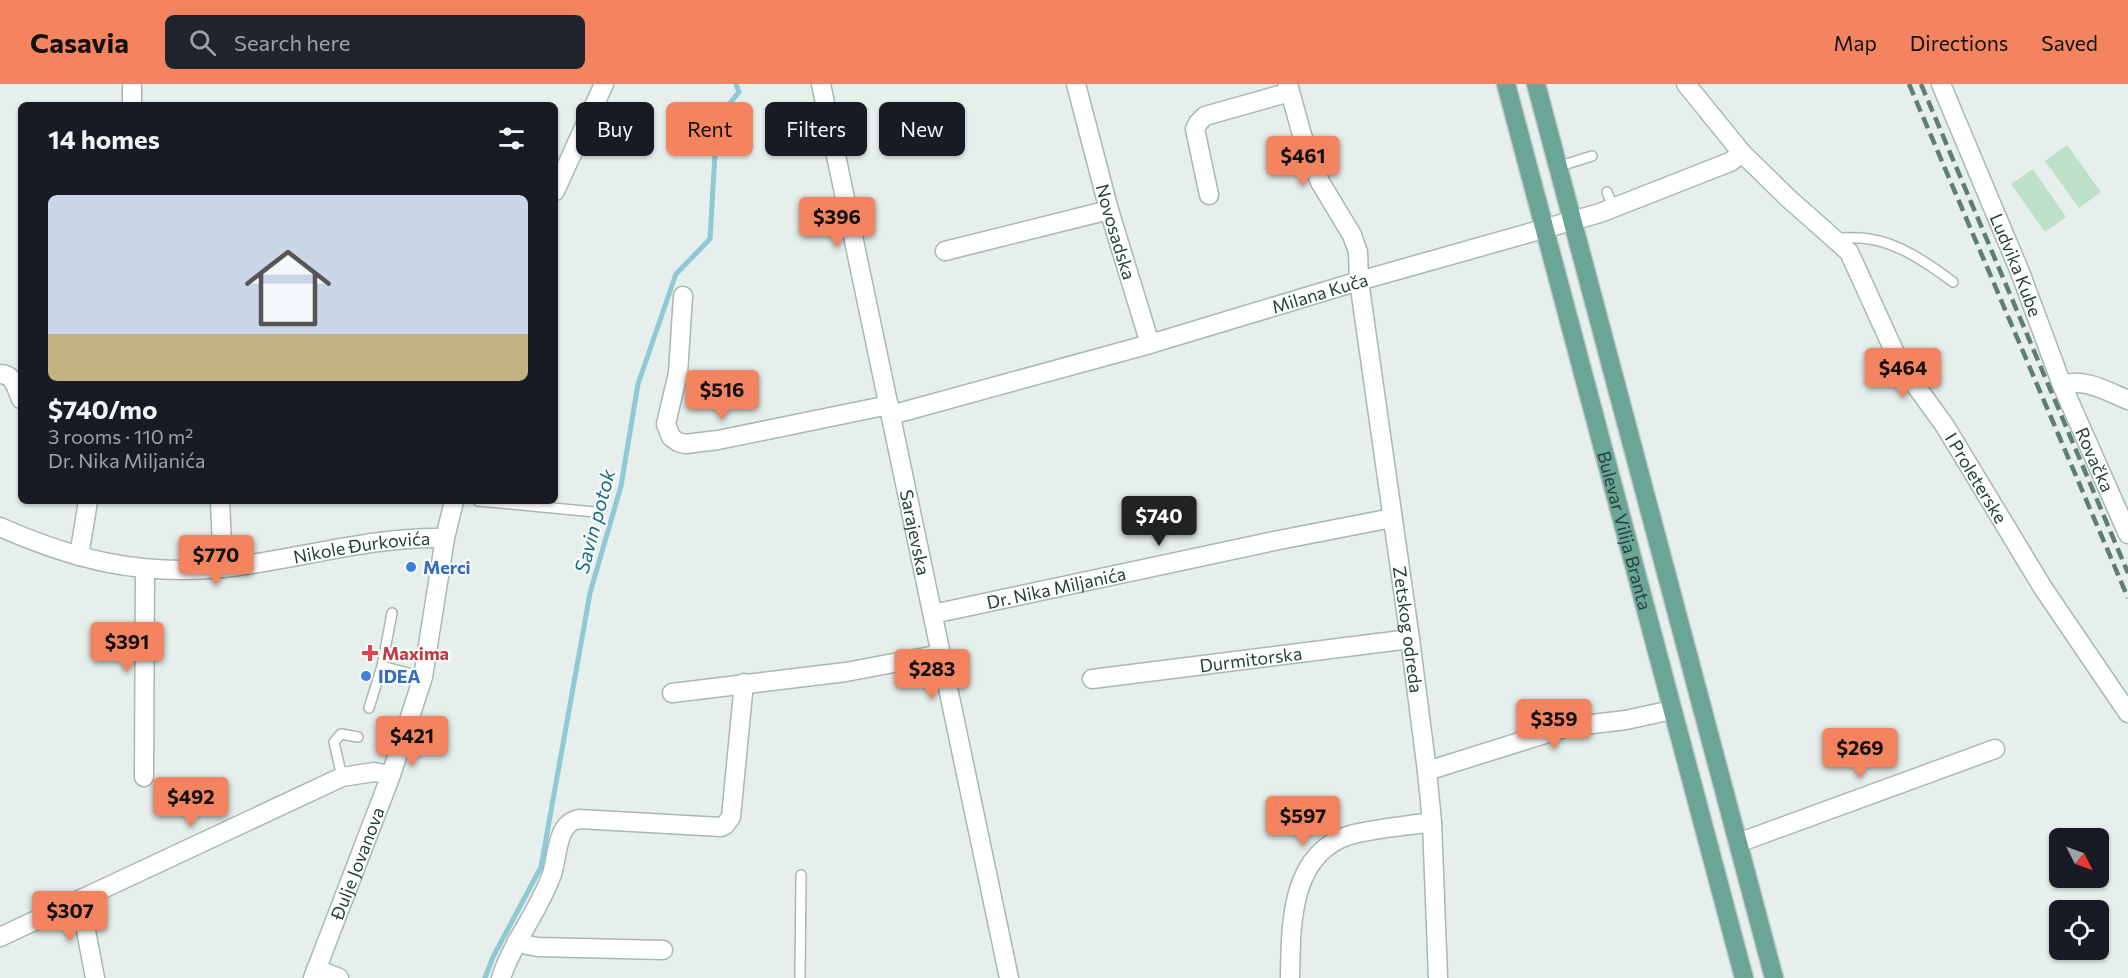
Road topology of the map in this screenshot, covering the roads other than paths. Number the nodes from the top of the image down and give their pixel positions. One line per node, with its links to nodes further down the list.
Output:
1 (132, 84): 10 (street)
2 (604, 84): 14 (street)
3 (821, 84): 29 (street, Sarajevska)
4 (1076, 84): 16 (street, Novosadska)
5 (1506, 84): 18 (main road, Bulevar Vilija Branta)
6 (1536, 84): 13 (main road, Bulevar Vilija Branta)
7 (1686, 84): 11 (street, I Proleterske)
8 (1941, 84): 26 (street, Ludvika Kube)
9 (1289, 88): 15 (street); 21 (street, Zetskog odreda)
10 (132, 102)
11 (1742, 153): 17 (street, Milana Kuča); 19 (street, I Proleterske)
12 (1592, 156): 13 (lane)
13 (1557, 166): 17 (main road, Bulevar Vilija Branta)
14 (558, 184)
15 (1209, 195)
16 (1109, 210): 20 (street); 24 (street, Novosadska)
17 (1572, 221): 18 (street, Milana Kuča); 61 (main road, Bulevar Vilija Branta)
18 (1544, 229): 21 (street, Milana Kuča); 52 (main road, Bulevar Vilija Branta)
19 (1835, 238): 22 (lane); 53 (street, I Proleterske)
20 (945, 251)
21 (1359, 281): 24 (street, Milana Kuča); 35 (street, Zetskog odreda)
22 (1953, 282)
23 (683, 296): 29 (street, Milana Kuča)
24 (1150, 344): 29 (street, Milana Kuča)
25 (0, 374): 27 (street)
26 (2062, 386): 28 (street); 37 (street, Rovačka)
27 (18, 392)
28 (2128, 400)
29 (890, 410): 43 (street, Sarajevska)
30 (88, 504): 39 (street)
31 (220, 504): 40 (street)
32 (453, 504): 38 (street, Đulje Jovanova)
33 (510, 504): 34 (lane)
34 (595, 512)
35 (1392, 518): 43 (street, Dr. Nika Miljanića); 44 (street, Zetskog odreda)
36 (0, 527): 39 (street, Nikole Đurkovića)
37 (2128, 534)
38 (445, 538): 40 (street, Nikole Đurkovića); 47 (street, Đulje Jovanova)
39 (79, 556): 41 (street, Nikole Đurkovića)
40 (223, 568): 41 (street, Nikole Đurkovića)
41 (145, 569): 58 (street)
42 (392, 614): 46 (lane)
43 (933, 614): 45 (street, Sarajevska)
44 (1410, 639): 48 (street, Durmitorska); 56 (street, Zetskog odreda)
45 (941, 654): 49 (street); 72 (street, Sarajevska)
46 (382, 666): 47 (lane); 51 (lane)
47 (423, 677): 57 (street, Đulje Jovanova)
48 (1092, 679)
49 (744, 683): 50 (street); 65 (street)
50 (672, 693)
51 (369, 708)
52 (1672, 710): 56 (street); 75 (main road, Bulevar Vilija Branta)
53 (2128, 713)
54 (358, 737): 59 (lane)
55 (1995, 749): 61 (street)
56 (1427, 771): 60 (street, Zetskog odreda)
57 (391, 775): 59 (street); 67 (street, Đulje Jovanova)
58 (144, 777)
59 (342, 777): 63 (street)
60 (1432, 822): 73 (street); 74 (street, Zetskog odreda)
61 (1738, 843): 76 (main road, Bulevar Vilija Branta)
62 (801, 875): 71 (lane)
63 (80, 899): 64 (street); 68 (street)
64 (0, 937)
65 (517, 941): 66 (street); 70 (street)
66 (663, 950)
67 (315, 974): 69 (street)
68 (95, 978)
69 (339, 978)
70 (501, 978)
71 (800, 978)
72 (1009, 978)
73 (1290, 978)
74 (1438, 978)
75 (1744, 978)
76 (1774, 978)

